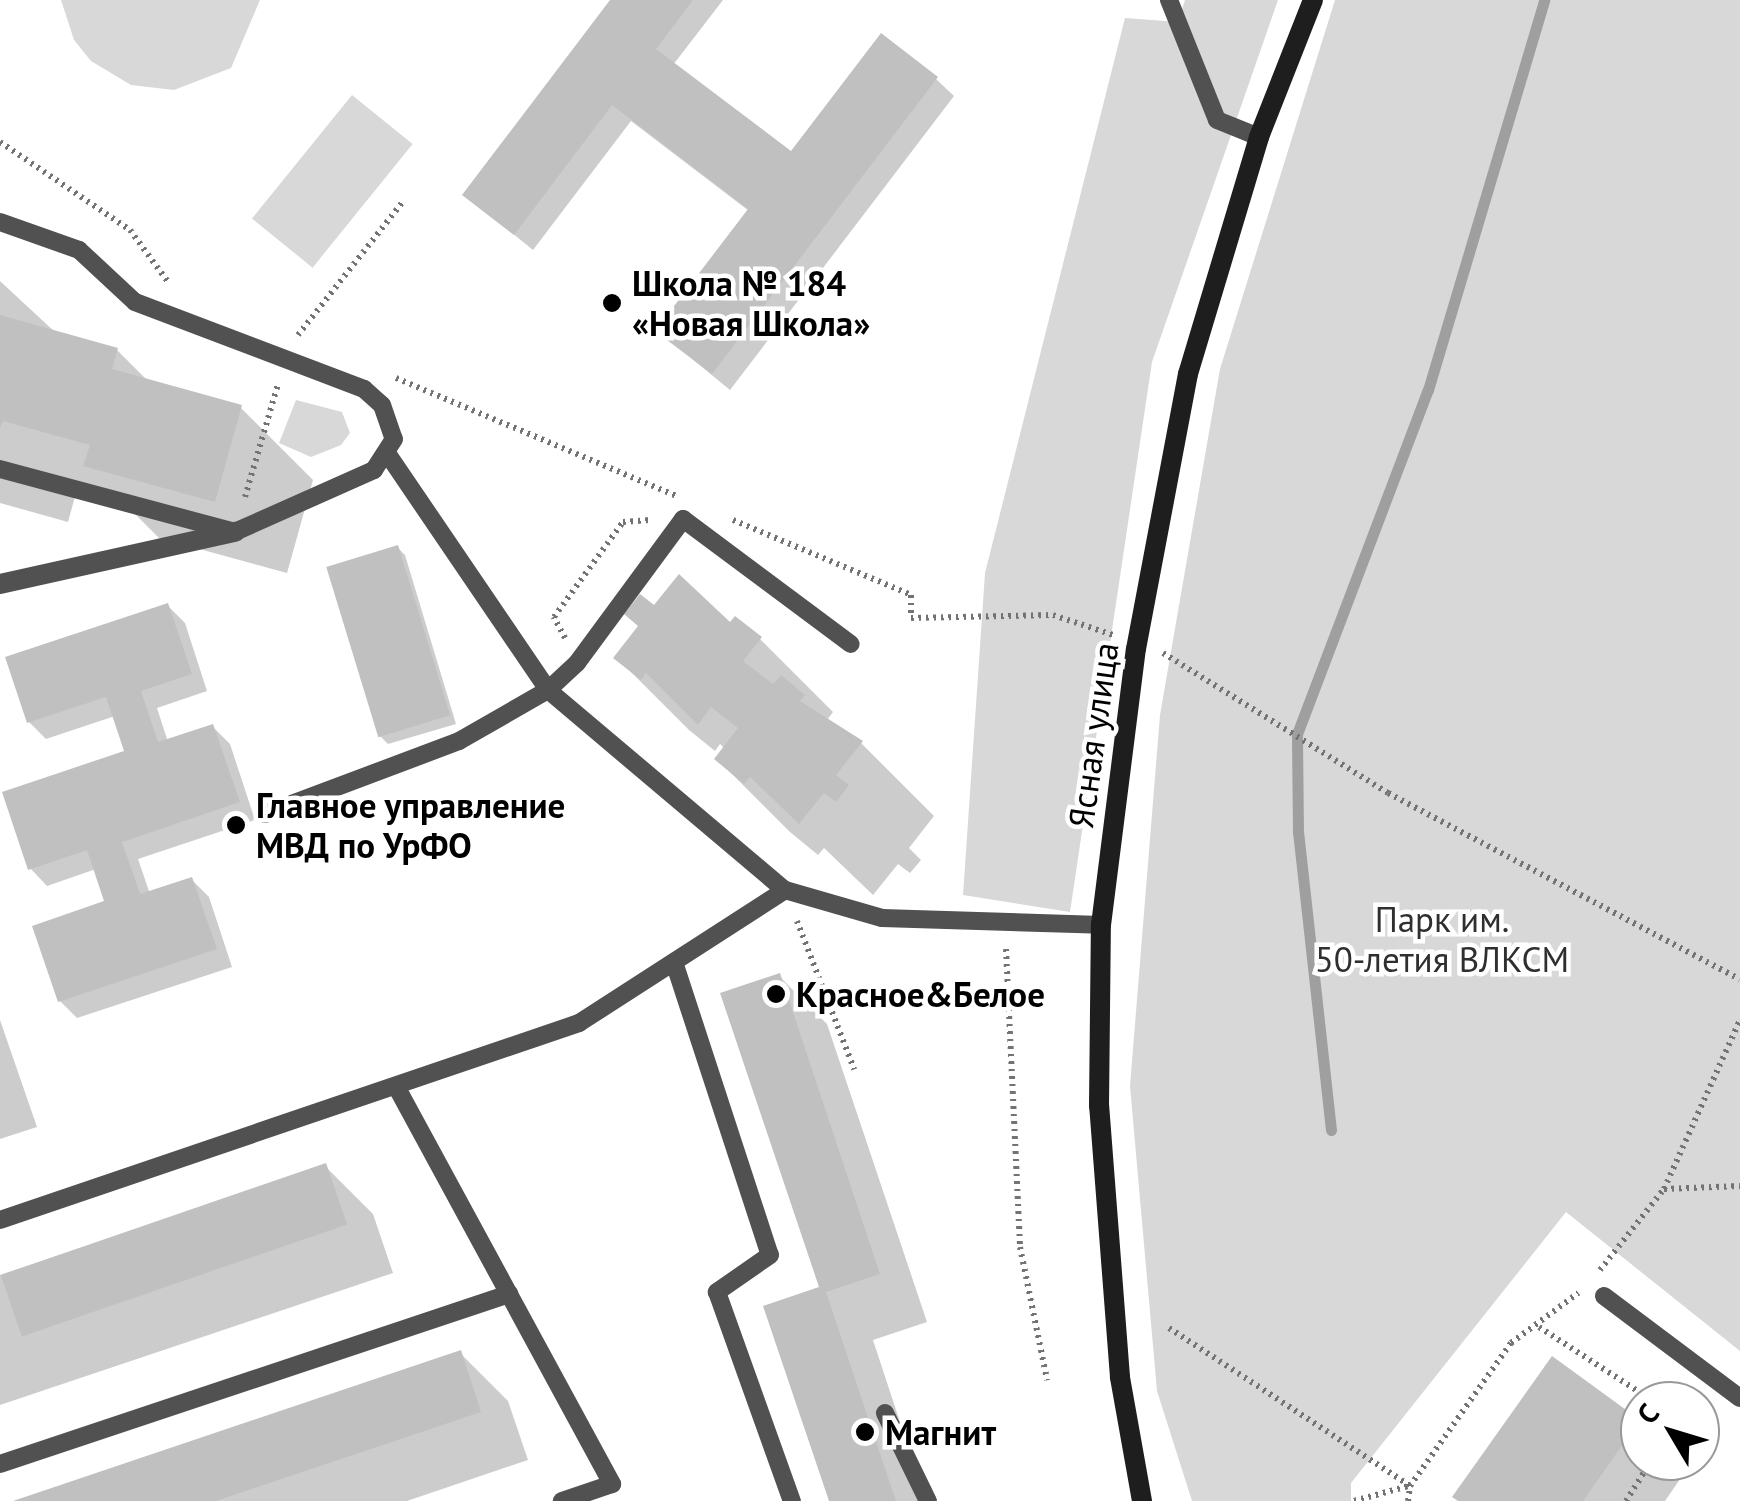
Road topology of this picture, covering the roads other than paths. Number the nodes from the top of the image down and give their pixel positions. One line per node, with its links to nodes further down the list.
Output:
1 (1169, 0): 3 (lane)
2 (1313, 0): 3 (street, Ясная улица)
3 (1259, 137): 13 (street, Ясная улица)
4 (0, 222): 5 (lane)
5 (389, 456): 7 (lane); 10 (lane)
6 (0, 469): 7 (lane)
7 (235, 532): 8 (street)
8 (0, 584)
9 (851, 644): 10 (lane)
10 (548, 690): 11 (lane); 12 (lane)
11 (265, 814)
12 (785, 890): 13 (lane); 14 (lane)
13 (1101, 925): 26 (street, Ясная улица)
14 (674, 962): 15 (lane); 24 (lane)
15 (396, 1086): 16 (lane); 17 (lane)
16 (0, 1220)
17 (509, 1294): 21 (lane); 22 (lane)
18 (1604, 1296): 19 (lane)
19 (1740, 1398)
20 (885, 1412): 25 (lane)
21 (0, 1464)
22 (617, 1492): 23 (lane)
23 (562, 1501)
24 (792, 1501)
25 (928, 1501)
26 (1142, 1501)

